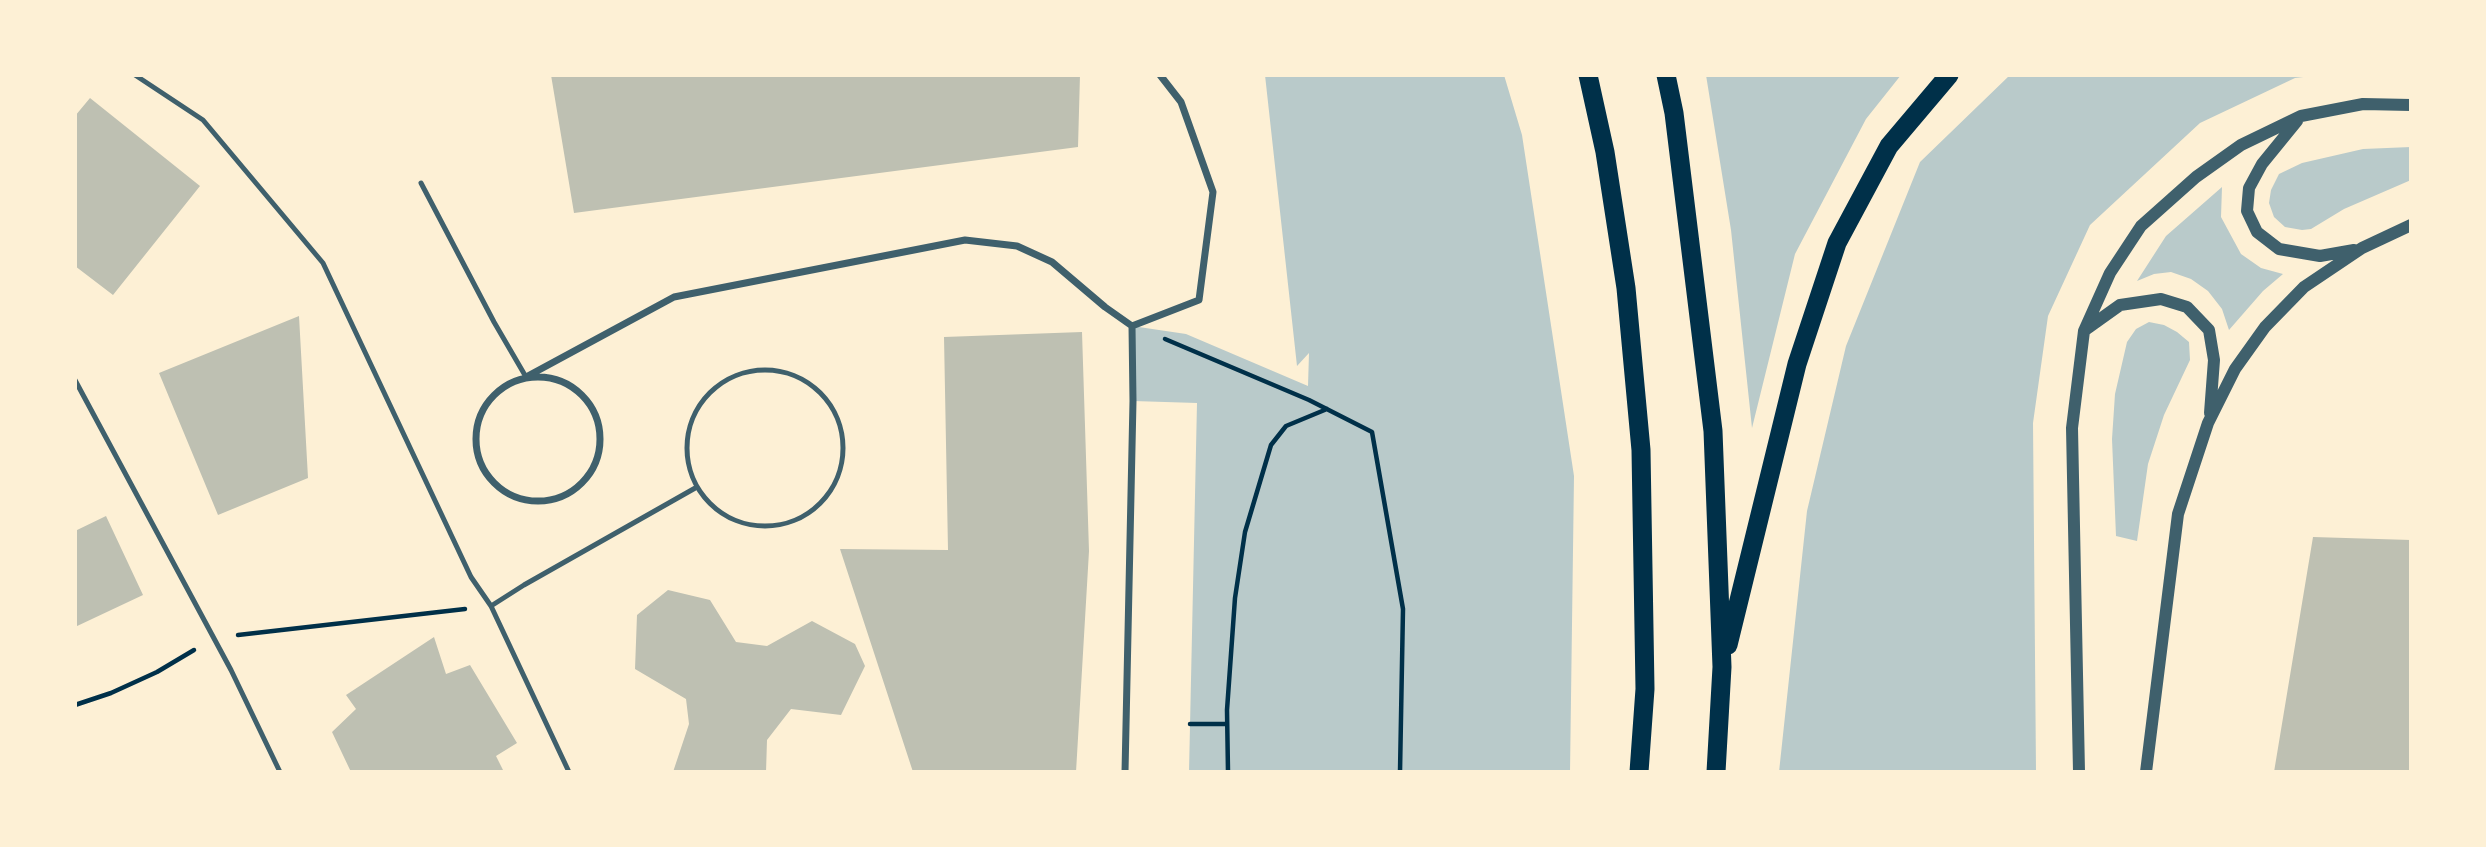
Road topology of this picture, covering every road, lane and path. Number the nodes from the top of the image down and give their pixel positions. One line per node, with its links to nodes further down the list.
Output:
1 (135, 75): 18 (lane)
2 (1160, 75): 11 (street)
3 (1588, 75): 29 (highway)
4 (1666, 75): 20 (highway)
5 (1950, 75): 20 (highway)
6 (2411, 105): 7 (street)
7 (2301, 116): 10 (street); 12 (street)
8 (421, 183): 13 (lane)
9 (2411, 225): 10 (street)
10 (2362, 248): 16 (street)
11 (1132, 326): 13 (street); 15 (path); 26 (street)
12 (2084, 331): 16 (street); 31 (street)
13 (526, 377): 13 (street)
14 (75, 380): 19 (lane)
15 (1327, 410): 23 (path); 28 (path)
16 (2208, 423): 32 (street)
17 (697, 487): 17 (lane); 18 (lane)
18 (491, 606): 19 (path); 25 (lane)
19 (212, 638): 21 (path); 24 (lane)
20 (1722, 667): 30 (highway)
21 (75, 705)
22 (1190, 724): 23 (path)
23 (1227, 724): 27 (path)
24 (280, 772)
25 (569, 772)
26 (1125, 772)
27 (1228, 772)
28 (1400, 772)
29 (1639, 772)
30 (1716, 772)
31 (2079, 772)
32 (2146, 772)

